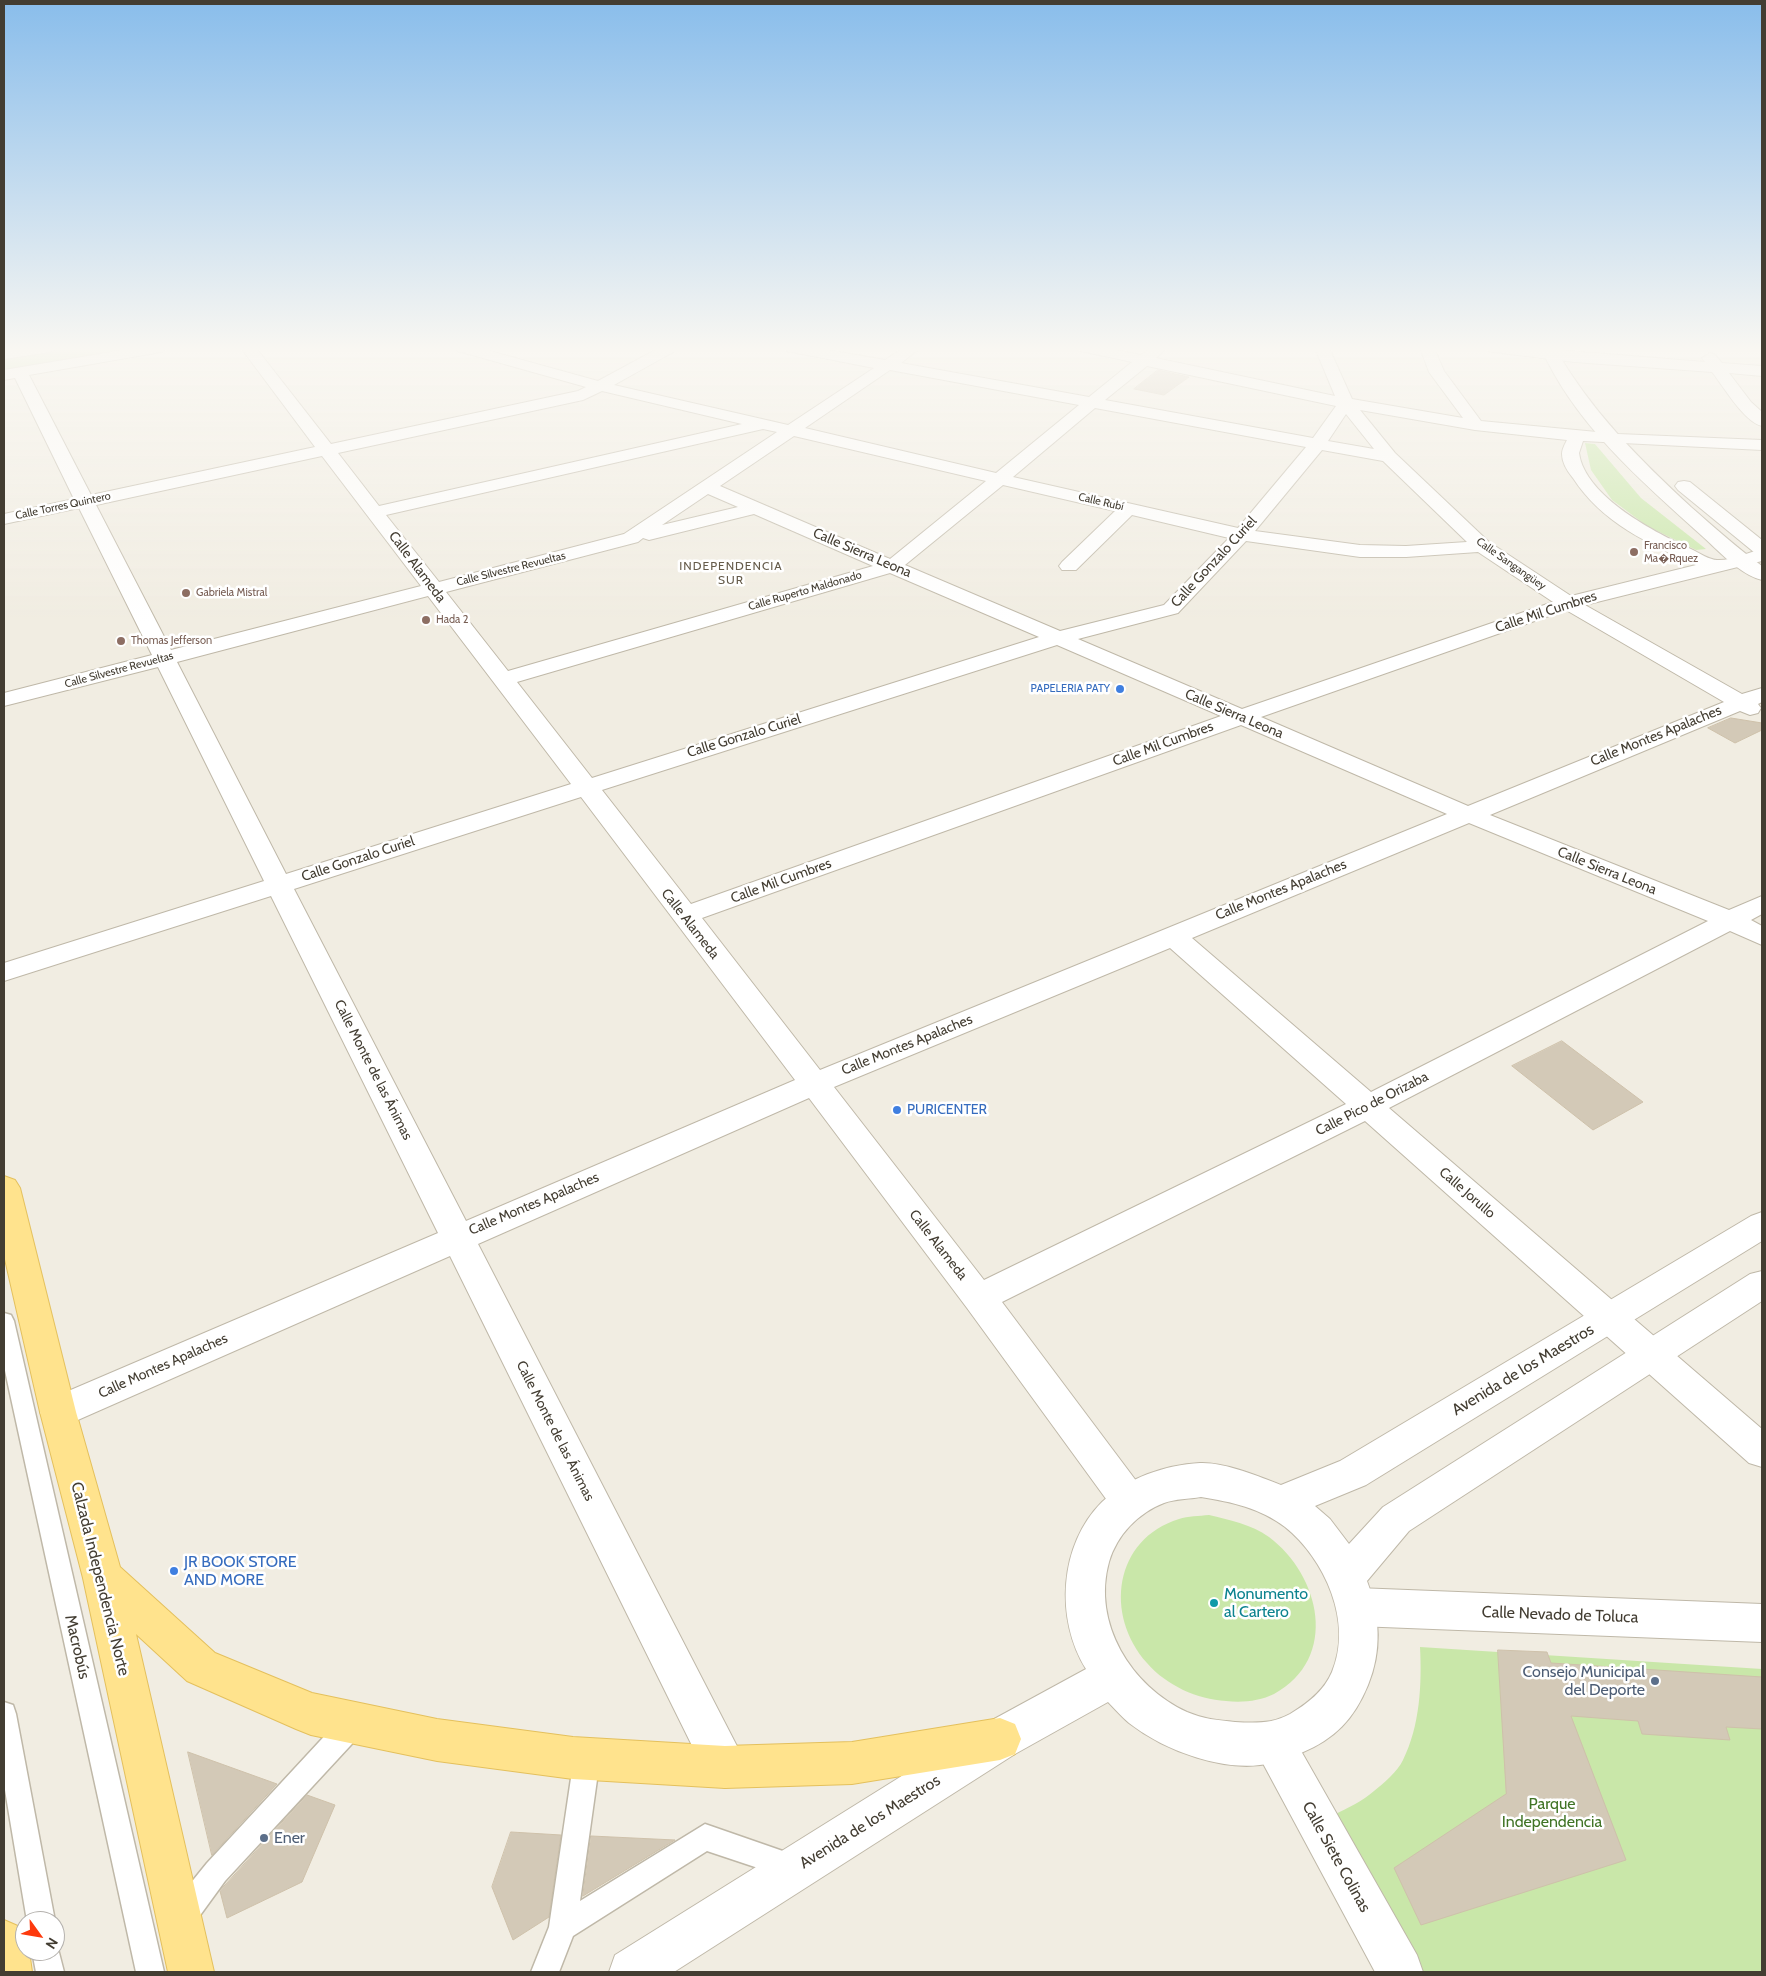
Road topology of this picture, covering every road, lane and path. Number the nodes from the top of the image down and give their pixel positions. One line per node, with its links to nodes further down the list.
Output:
1 (53, 440): 21 (street, Calle Monte de las Ánimas)
2 (319, 440): 17 (street, Calle Alameda)
3 (372, 440): 17 (street, Calle Torres Quintero)
4 (694, 440): 24 (street)
5 (777, 440): 20 (street, Calle Silvestre Revueltas)
6 (836, 440): 19 (street, Calle Rubí)
7 (1046, 440): 19 (street, Calle Ruperto Maldonado)
8 (1291, 440): 15 (street)
9 (1320, 440): 15 (street, Calle Gonzalo Curiel)
10 (1376, 440): 18 (street, Calle Sangangüey)
11 (1575, 440): 34 (street)
12 (1613, 440): 31 (street)
13 (1628, 440): 14 (street)
14 (1639, 441): 16 (street); 29 (street)
15 (1317, 445): 18 (street); 26 (street, Calle Gonzalo Curiel)
16 (1762, 445)
17 (327, 450): 21 (street, Calle Torres Quintero); 24 (street, Calle Alameda)
18 (1389, 457): 28 (street, Calle Sangangüey)
19 (1000, 478): 23 (street, Calle Rubí); 32 (street, Calle Ruperto Maldonado)
20 (708, 487): 22 (street, Calle Sierra Leona); 27 (street, Calle Silvestre Revueltas)
21 (86, 501): 25 (street, Calle Torres Quintero); 39 (street, Calle Monte de las Ánimas)
22 (757, 508): 27 (street); 32 (street, Calle Sierra Leona)
23 (1128, 508): 26 (street, Calle Rubí); 33 (street)
24 (375, 512): 36 (street, Calle Alameda)
25 (4, 519)
26 (1242, 534): 28 (street, Calle Rubí); 38 (street, Calle Gonzalo Curiel)
27 (631, 538): 36 (street, Calle Silvestre Revueltas)
28 (1482, 546): 37 (street, Calle Sangangüey)
29 (1762, 550)
30 (1762, 555): 31 (street, Calle Mil Cumbres)
31 (1740, 560): 34 (street, Calle Mil Cumbres); 35 (street)
32 (892, 566): 38 (street, Calle Sierra Leona); 40 (street, Calle Ruperto Maldonado)
33 (1069, 566)
34 (1713, 566): 37 (street, Calle Mil Cumbres)
35 (1762, 574)
36 (434, 589): 39 (street, Calle Silvestre Revueltas); 40 (street, Calle Alameda)
37 (1568, 603): 42 (street, Calle Sangangüey); 43 (street, Calle Mil Cumbres)
38 (1058, 638): 43 (street, Calle Sierra Leona); 44 (street, Calle Gonzalo Curiel)
39 (165, 658): 41 (street, Calle Silvestre Revueltas); 46 (street, Calle Monte de las Ánimas)
40 (502, 678): 44 (street, Calle Alameda)
41 (4, 700)
42 (1754, 703): 45 (street, Calle Montes Apalaches)
43 (1241, 717): 45 (street, Calle Sierra Leona); 48 (street, Calle Mil Cumbres)
44 (585, 786): 46 (street, Calle Gonzalo Curiel); 48 (street, Calle Alameda)
45 (1467, 814): 49 (street, Calle Sierra Leona); 50 (street, Calle Montes Apalaches)
46 (279, 884): 52 (street, Calle Gonzalo Curiel); 57 (street, Calle Monte de las Ánimas)
47 (1762, 904): 49 (street, Calle Pico de Orizaba)
48 (683, 916): 53 (street, Calle Alameda)
49 (1729, 920): 51 (street, Calle Sierra Leona); 54 (street, Calle Pico de Orizaba)
50 (1172, 936): 53 (street, Calle Montes Apalaches); 54 (street, Calle Jorullo)
51 (1762, 937)
52 (4, 972)
53 (814, 1084): 57 (street, Calle Montes Apalaches); 59 (street, Calle Alameda)
54 (1368, 1106): 59 (street, Calle Pico de Orizaba); 60 (street, Calle Jorullo)
55 (4, 1188): 63 (main road, Calzada Independencia Norte)
56 (1762, 1225): 60 (street, Avenida de los Maestros)
57 (457, 1237): 63 (street, Calle Montes Apalaches); 76 (street, Calle Monte de las Ánimas)
58 (1762, 1284): 62 (street)
59 (979, 1298): 65 (street, Calle Alameda)
60 (1610, 1318): 62 (street, Calle Jorullo); 66 (street, Avenida de los Maestros)
61 (4, 1321): 83 (lane, Macrobús)
62 (1652, 1355): 64 (street, Calle Jorullo); 68 (street)
63 (58, 1412): 67 (main road, Calzada Independencia Norte)
64 (1762, 1451)
65 (1130, 1502): 66 (street); 70 (street)
66 (1279, 1502): 68 (street)
67 (103, 1578): 72 (main road); 79 (main road, Calzada Independencia Norte)
68 (1352, 1591): 69 (street, Calle Nevado de Toluca); 74 (street)
69 (1762, 1623)
70 (1112, 1677): 73 (street, Avenida de los Maestros); 74 (street)
71 (4, 1714): 78 (lane)
72 (354, 1723): 75 (main road); 79 (lane)
73 (1000, 1739): 76 (main road); 77 (street, Avenida de los Maestros)
74 (1273, 1742): 87 (street, Calle Siete Colinas)
75 (587, 1758): 76 (main road); 80 (lane)
76 (724, 1767)
77 (797, 1868): 80 (lane); 86 (street, Avenida de los Maestros)
78 (39, 1911)
79 (179, 1921): 84 (main road, Calzada Independencia Norte)
80 (563, 1927): 85 (lane)
81 (4, 1943): 82 (main road)
82 (9, 1972)
83 (150, 1972)
84 (191, 1972)
85 (545, 1972)
86 (632, 1972)
87 (1400, 1972)

